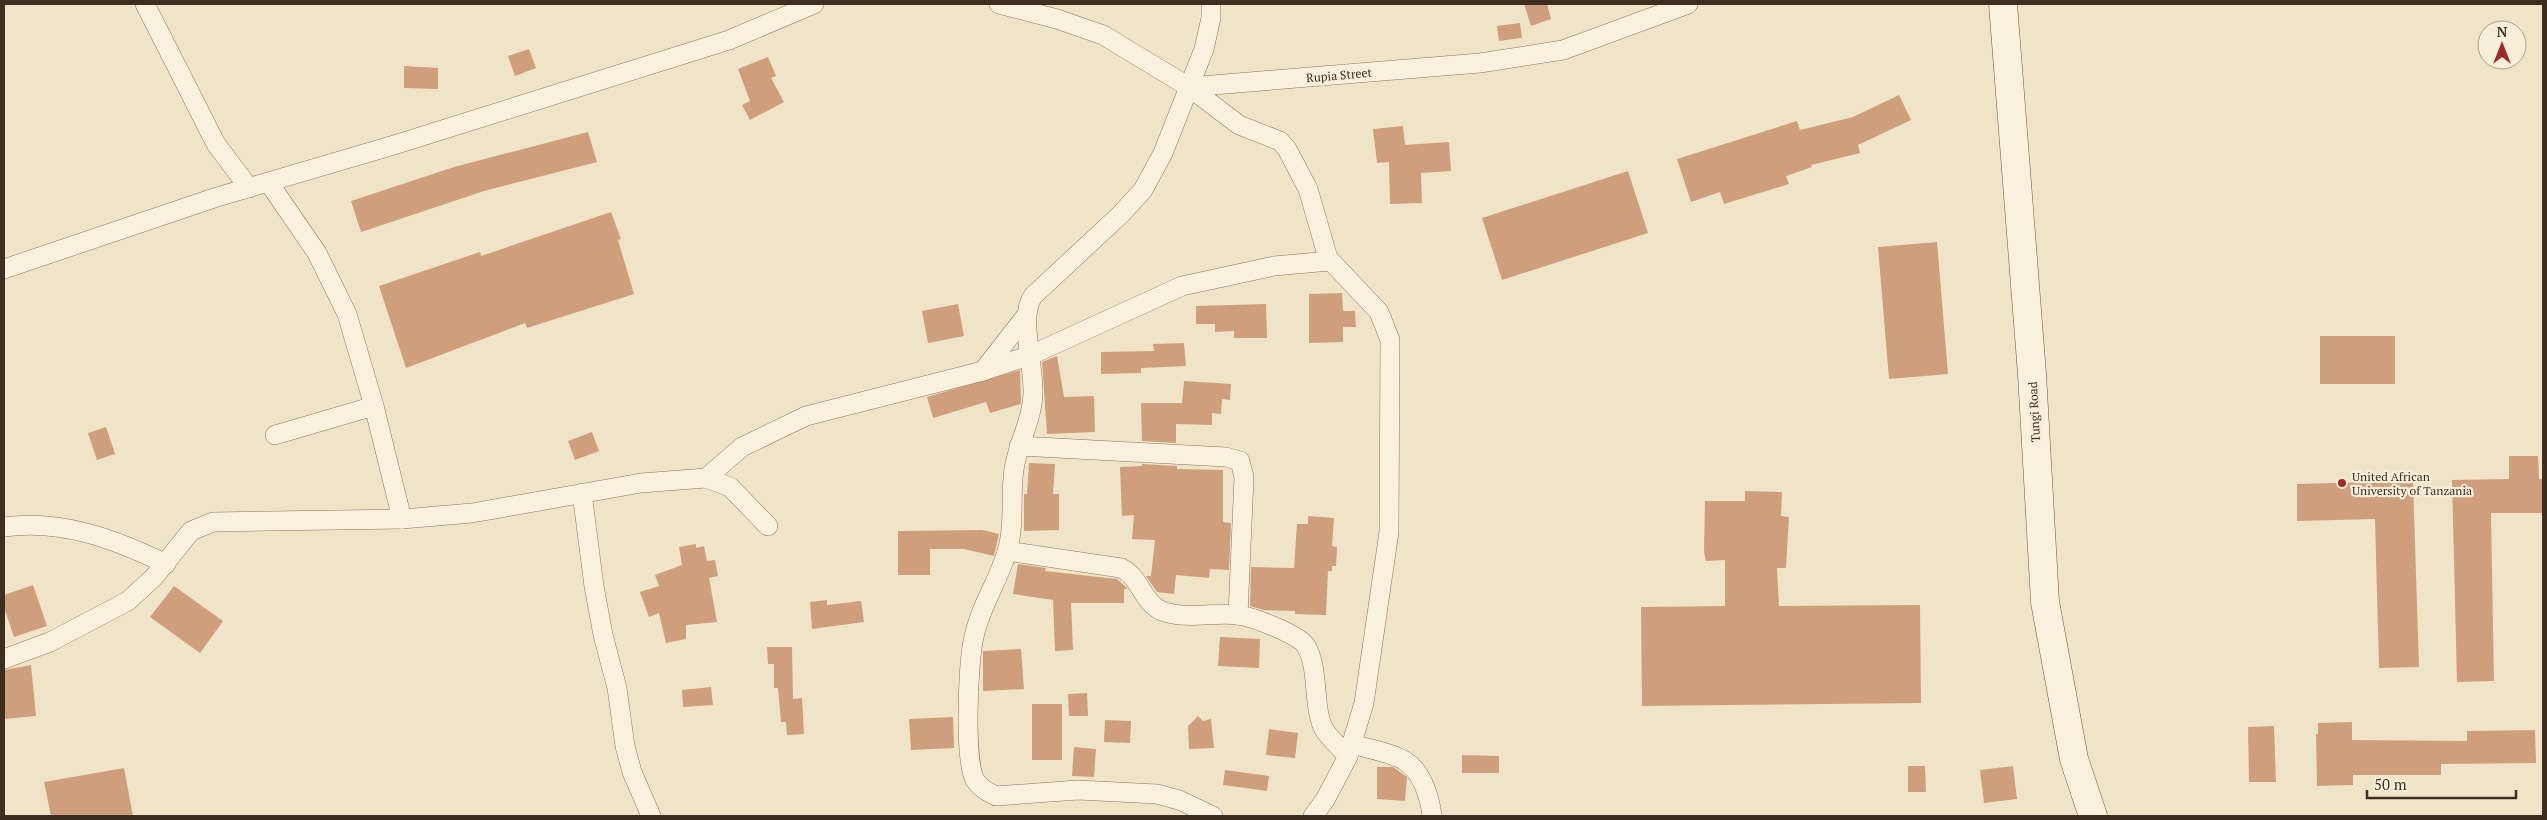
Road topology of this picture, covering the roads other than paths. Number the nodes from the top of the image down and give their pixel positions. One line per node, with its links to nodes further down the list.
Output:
1 (146, 4): 9 (street)
2 (814, 4): 8 (street)
3 (999, 4): 7 (street)
4 (1211, 4): 7 (street)
5 (1688, 4): 7 (street, Rupia Street)
6 (2003, 4): 32 (main road, Tungi Road)
7 (1189, 87): 10 (street); 12 (street)
8 (270, 183): 9 (street); 15 (street)
9 (249, 188): 11 (street)
10 (1330, 261): 13 (street); 27 (street)
11 (4, 269)
12 (1025, 317): 13 (street); 14 (street)
13 (1031, 356): 14 (street); 17 (street)
14 (983, 371): 18 (street)
15 (374, 406): 16 (street); 20 (street)
16 (275, 435)
17 (1019, 446): 23 (street); 25 (street)
18 (706, 478): 19 (street); 21 (street)
19 (582, 492): 20 (street); 28 (street)
20 (402, 519): 24 (street)
21 (768, 526)
22 (4, 527): 24 (street)
23 (1007, 551): 25 (street); 29 (street)
24 (166, 564): 26 (street)
25 (1238, 615): 27 (street)
26 (4, 659)
27 (1351, 750): 30 (street); 31 (street)
28 (651, 816)
29 (1212, 816)
30 (1313, 816)
31 (1432, 816)
32 (2093, 816)

